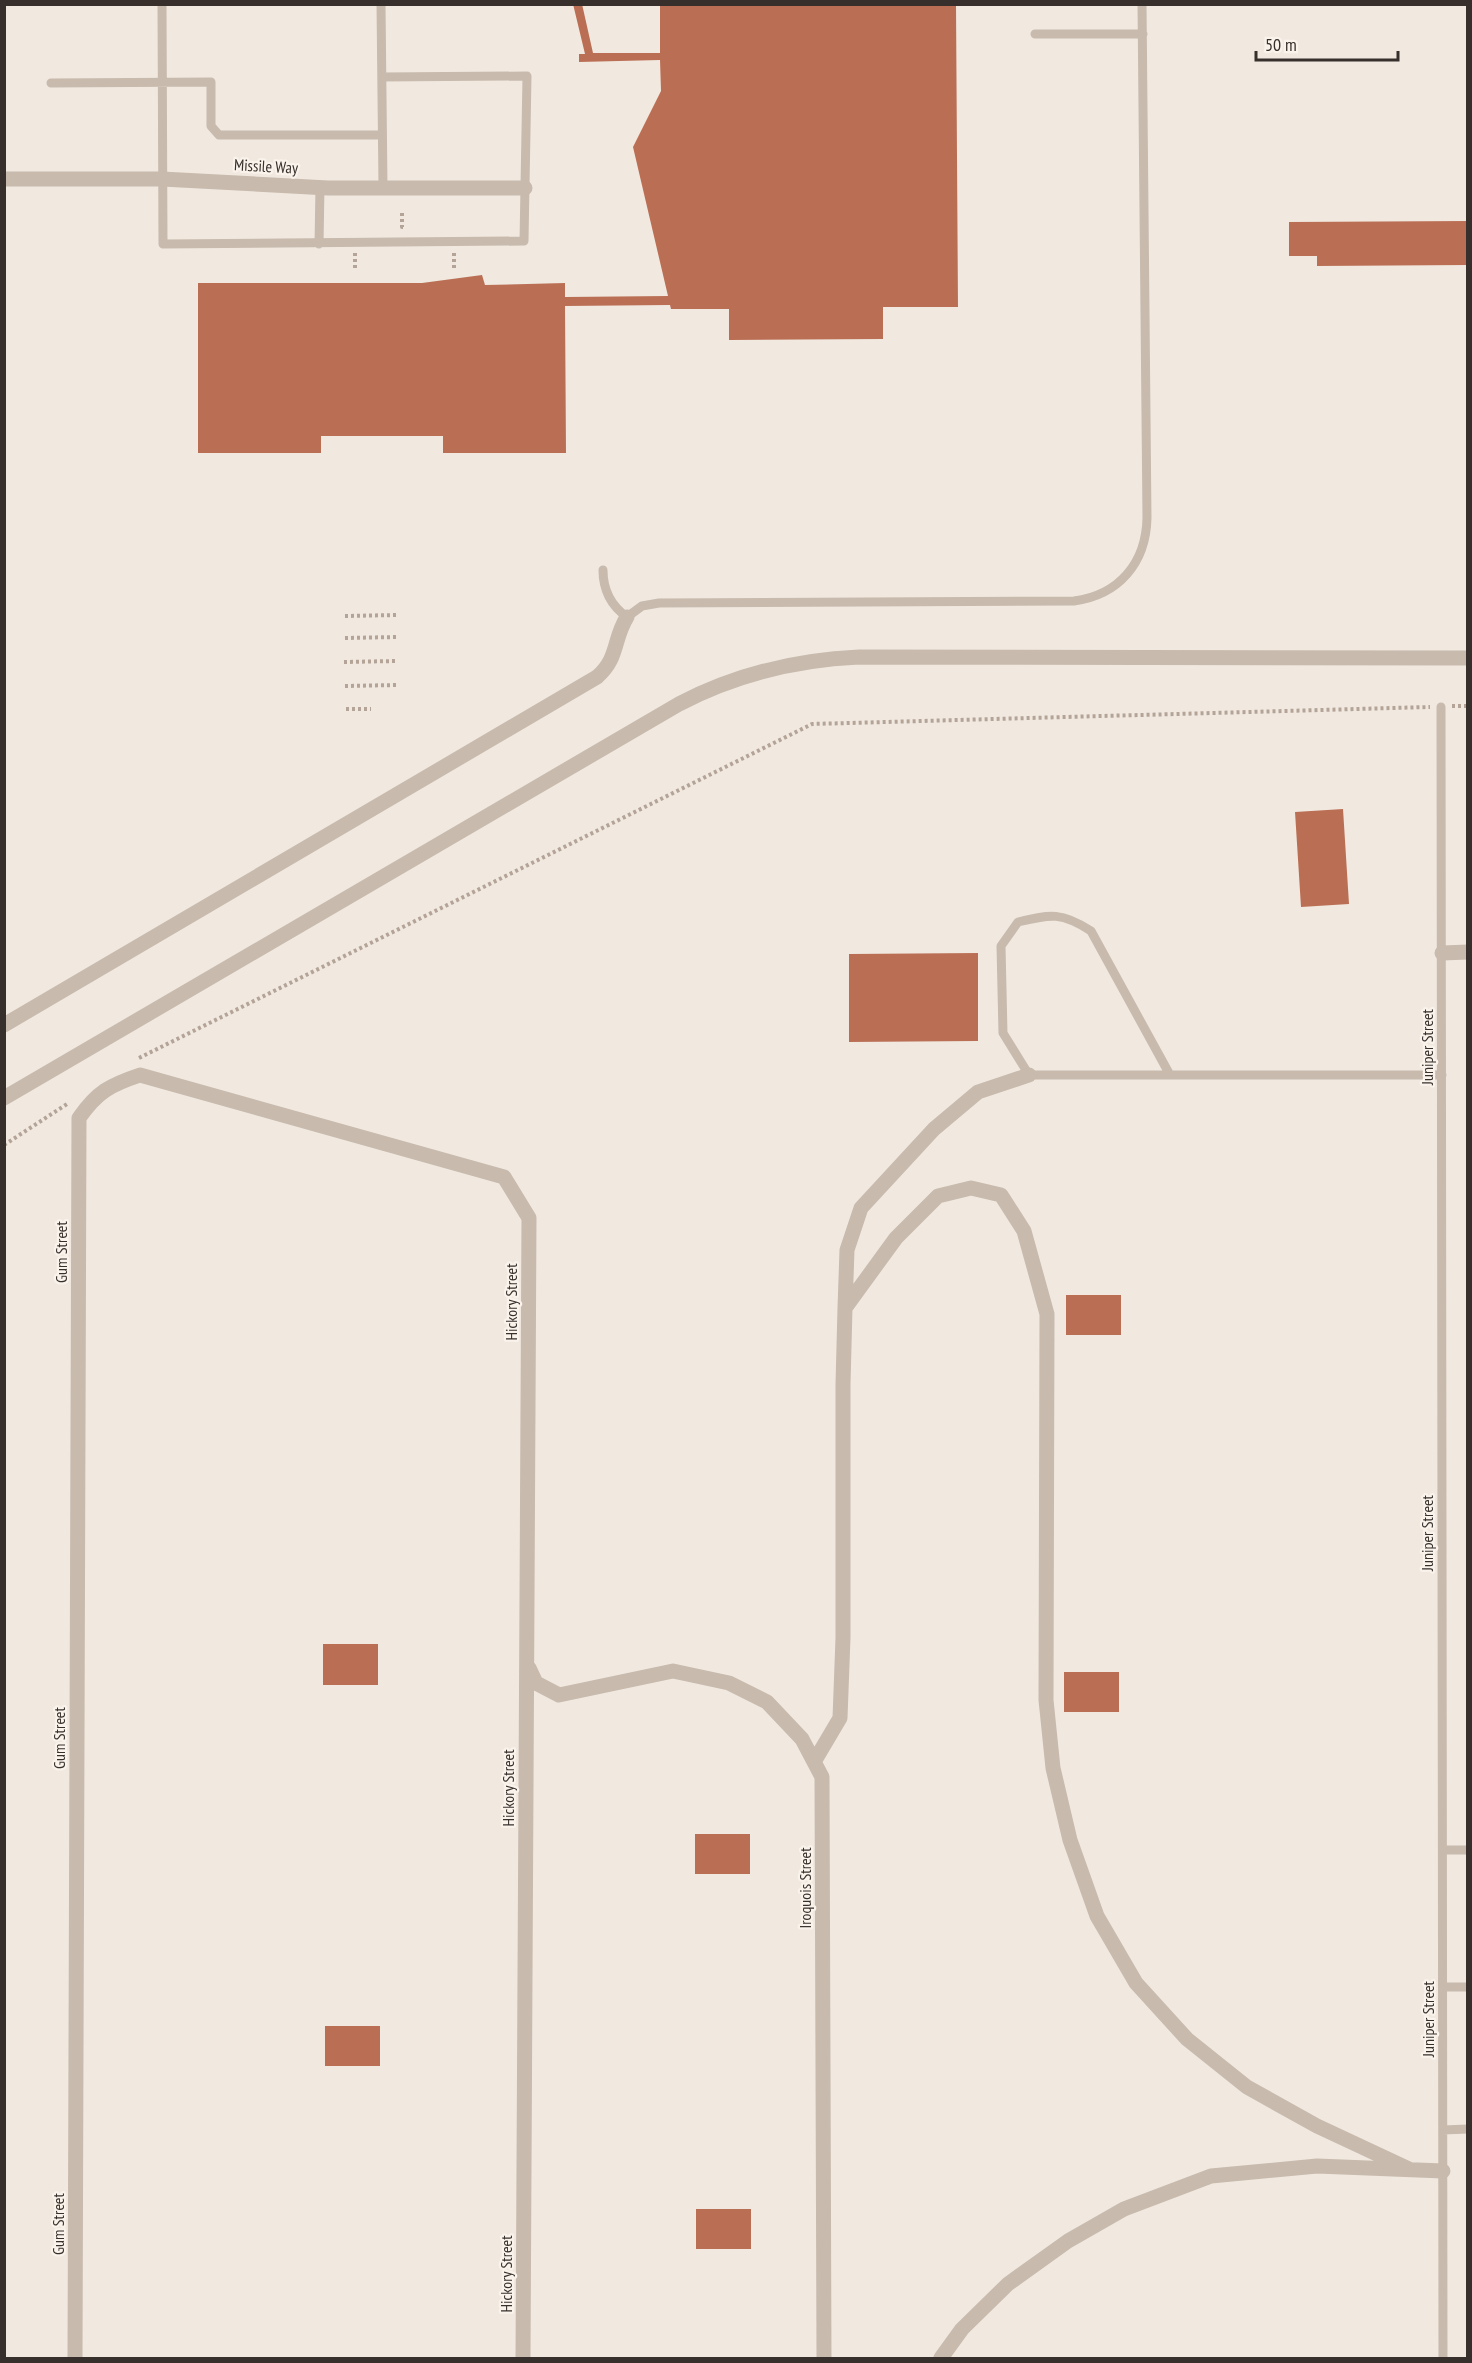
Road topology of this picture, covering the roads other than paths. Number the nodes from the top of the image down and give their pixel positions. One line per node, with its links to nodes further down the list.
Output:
1 (162, 4): 7 (lane)
2 (381, 4): 6 (lane)
3 (1142, 4): 5 (lane)
4 (1035, 34): 5 (lane)
5 (1143, 34): 17 (lane)
6 (382, 77): 9 (lane); 14 (lane)
7 (162, 82): 8 (lane); 9 (lane); 11 (lane)
8 (51, 83)
9 (382, 135): 13 (lane)
10 (4, 179): 11 (street, Missile Way)
11 (162, 179): 12 (street, Missile Way); 15 (lane)
12 (320, 187): 13 (street, Missile Way); 15 (lane)
13 (383, 187): 14 (street, Missile Way)
14 (525, 188): 15 (lane)
15 (320, 244)
16 (603, 570): 17 (lane)
17 (627, 617): 22 (street)
18 (1467, 658): 26 (street)
19 (1441, 706): 21 (lane, Juniper Street)
20 (1467, 952): 21 (street)
21 (1442, 953): 25 (lane, Juniper Street)
22 (4, 1025)
23 (1029, 1075): 24 (lane); 24 (lane); 28 (street)
24 (1170, 1075): 25 (lane)
25 (1442, 1075): 31 (lane, Juniper Street)
26 (4, 1098)
27 (79, 1118): 29 (street, Hickory Street); 39 (street, Gum Street)
28 (845, 1308): 30 (street); 37 (street)
29 (527, 1662): 30 (street, Iroquois Street); 40 (street, Hickory Street)
30 (814, 1761): 41 (street, Iroquois Street)
31 (1443, 1850): 32 (lane); 33 (lane, Juniper Street)
32 (1467, 1850)
33 (1443, 1987): 34 (lane); 36 (lane, Juniper Street)
34 (1467, 1987)
35 (1467, 2129): 36 (lane)
36 (1443, 2130): 38 (lane, Juniper Street)
37 (1409, 2169): 38 (street); 42 (street)
38 (1443, 2171): 43 (lane, Juniper Street)
39 (75, 2358)
40 (523, 2358)
41 (824, 2358)
42 (941, 2358)
43 (1443, 2358)

